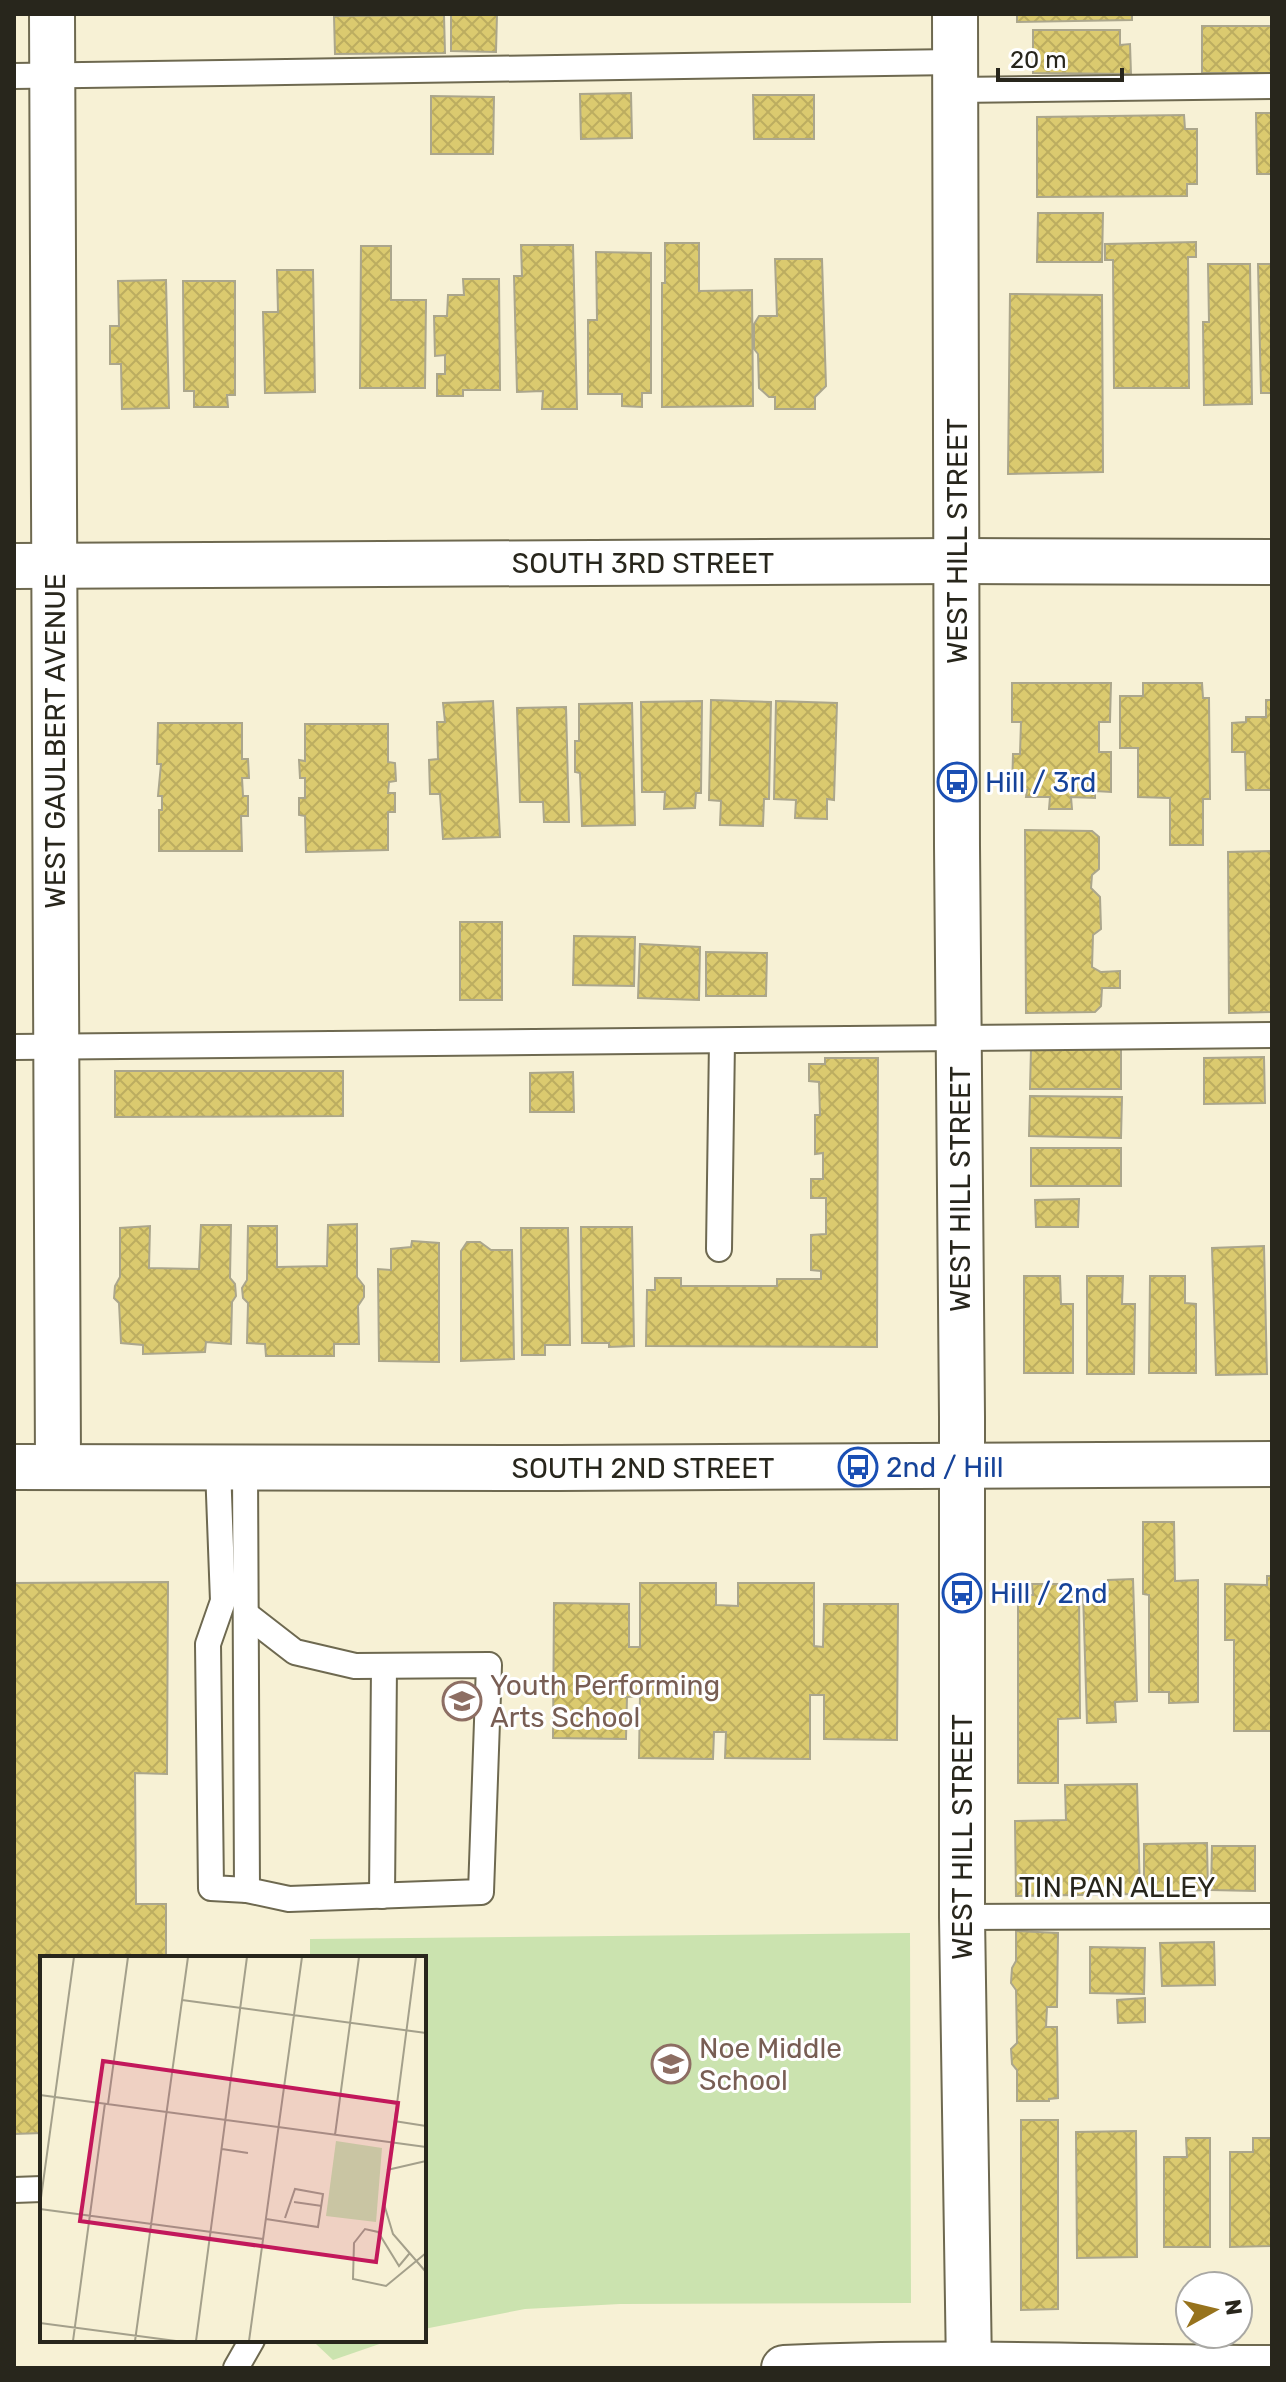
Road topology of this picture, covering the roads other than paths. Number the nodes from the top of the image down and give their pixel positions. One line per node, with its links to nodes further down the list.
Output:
1 (52, 14): 3 (street, WEST GAULBERT AVENUE)
2 (955, 14): 4 (street, WEST HILL STREET)
3 (33, 76): 4 (lane); 8 (street, WEST GAULBERT AVENUE)
4 (955, 76): 5 (lane); 6 (street, WEST HILL STREET)
5 (1272, 86)
6 (957, 561): 7 (street, SOUTH 3RD STREET); 8 (street, SOUTH 3RD STREET); 10 (street, WEST HILL STREET)
7 (1272, 562)
8 (34, 566): 12 (street, WEST GAULBERT AVENUE)
9 (1272, 1035): 10 (lane)
10 (959, 1040): 11 (lane); 15 (street, WEST HILL STREET)
11 (722, 1041): 12 (lane); 13 (lane)
12 (35, 1046): 17 (street, WEST GAULBERT AVENUE)
13 (719, 1249)
14 (1272, 1464): 15 (street, SOUTH 2ND STREET)
15 (962, 1466): 18 (street, SOUTH 2ND STREET); 24 (street, WEST HILL STREET)
16 (14, 1467): 17 (street, SOUTH 2ND STREET)
17 (58, 1467): 18 (street, SOUTH 2ND STREET)
18 (231, 1468): 19 (lane); 21 (lane)
19 (246, 1614): 20 (lane); 21 (lane)
20 (384, 1666): 22 (lane); 22 (lane)
21 (247, 1890): 22 (lane)
22 (382, 1896)
23 (1272, 1916): 24 (lane, TIN PAN ALLEY)
24 (962, 1917): 28 (street, WEST HILL STREET)
25 (40, 2189): 26 (lane)
26 (14, 2190)
27 (251, 2342): 29 (lane)
28 (969, 2366): 30 (street); 31 (street)
29 (236, 2368)
30 (784, 2368)
31 (1133, 2368): 32 (street)
32 (1272, 2368)

